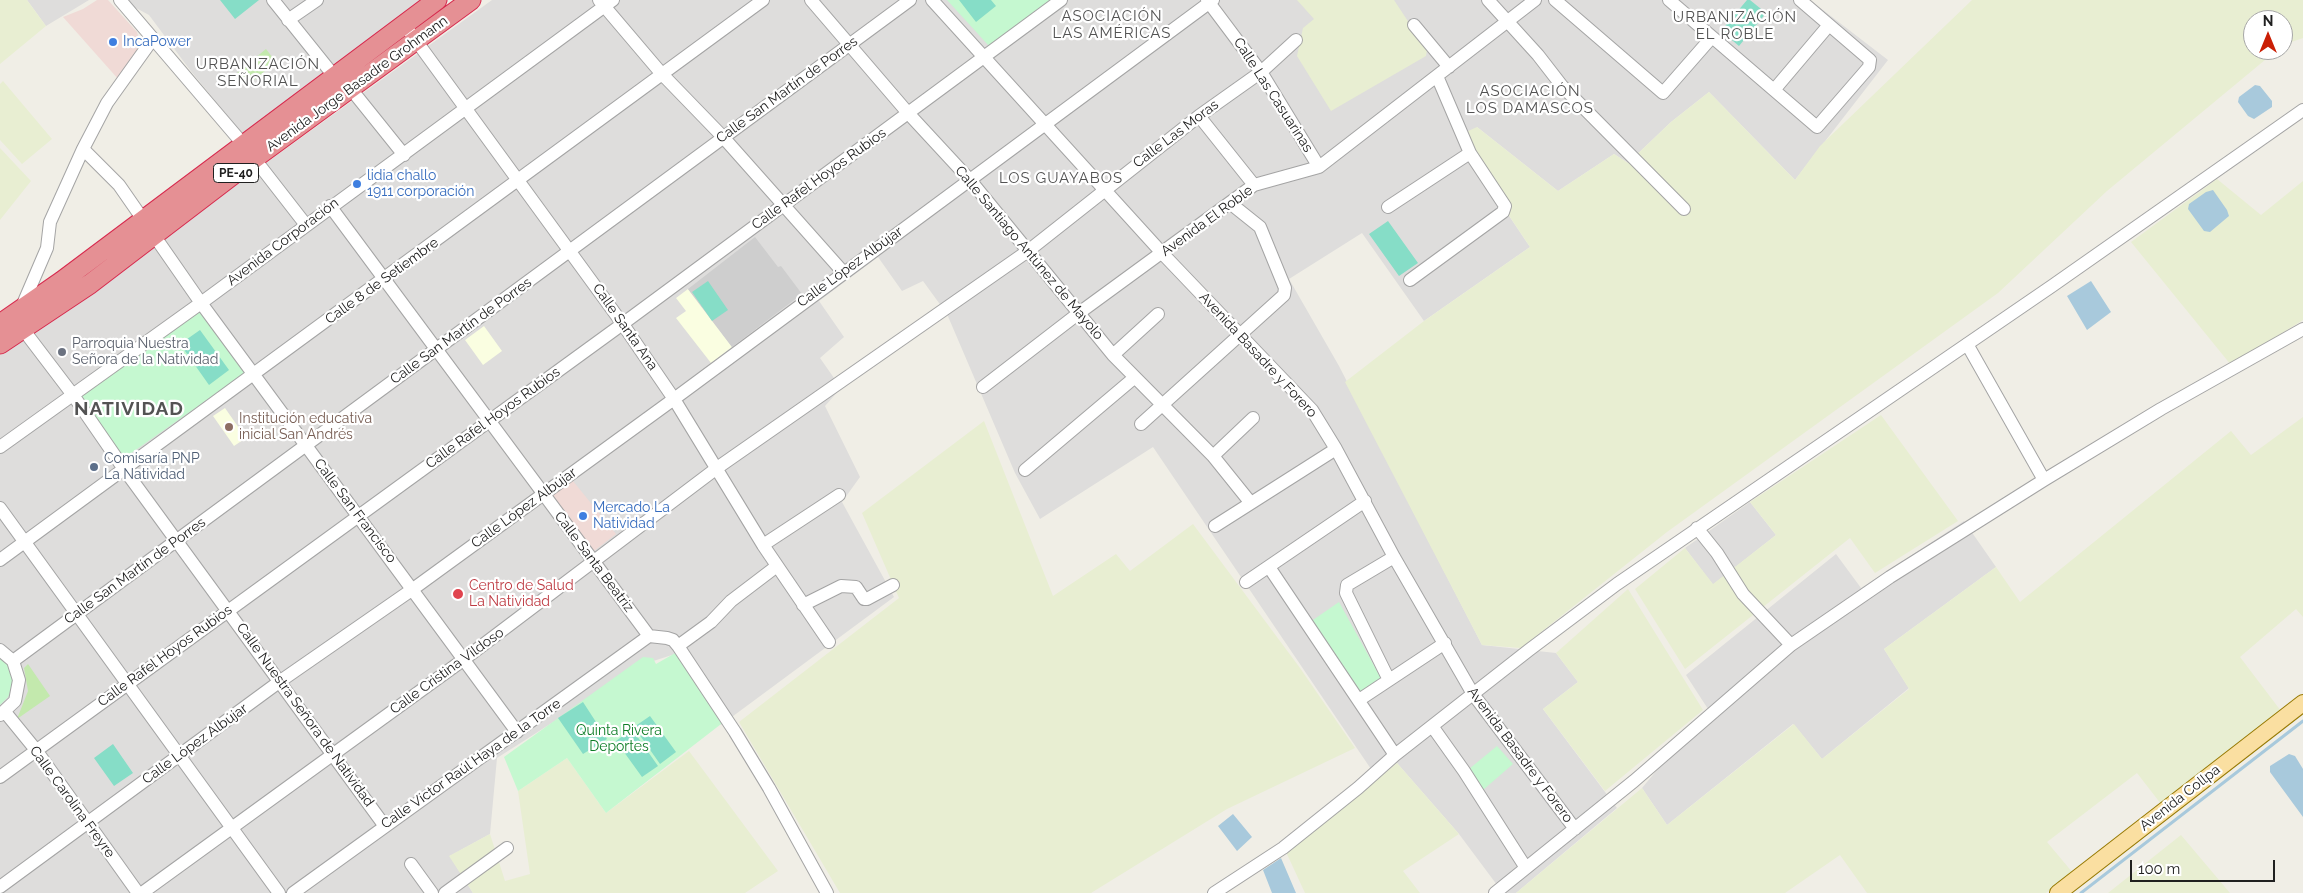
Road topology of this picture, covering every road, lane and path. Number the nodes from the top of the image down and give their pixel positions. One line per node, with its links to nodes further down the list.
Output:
1 (120, 0): 24 (street)
2 (273, 0): 18 (street)
3 (317, 0): 18 (street)
4 (437, 0): 20 (highway, Avenida Jorge Basadre Grohmann / PE-40)
5 (471, 0): 25 (highway, Avenida Jorge Basadre Grohmann / PE-40)
6 (763, 0): 31 (street, Calle 8 de Setiembre)
7 (812, 0): 27 (street, Calle Santiago Antúnez de Mayolo)
8 (910, 0): 27 (street, Calle San Martín de Porres)
9 (932, 0): 28 (street, Avenida Basadre y Forero)
10 (1061, 0): 28 (street, Calle Rafel Hoyos Rubios)
11 (1488, 0): 19 (street)
12 (1535, 0): 19 (street, Avenida El Roble)
13 (1555, 0): 23 (street)
14 (1800, 0): 22 (street)
15 (1210, 1): 30 (street, Calle Las Casuarinas); 40 (street, Calle López Albújar)
16 (605, 2): 31 (street); 36 (street, Avenida Corporación)
17 (1677, 3): 23 (street)
18 (288, 20): 32 (street)
19 (1507, 21): 29 (street, Avenida El Roble); 56 (street)
20 (404, 24): 25 (street, Calle Santa Ana); 32 (highway, Avenida Jorge Basadre Grohmann / PE-40)
21 (1414, 25): 29 (street)
22 (1829, 26): 35 (street); 35 (street)
23 (1712, 37): 35 (street)
24 (152, 40): 42 (street); 43 (street)
25 (415, 40): 34 (highway, Avenida Jorge Basadre Grohmann / PE-40); 36 (street, Calle Santa Ana)
26 (1296, 40): 30 (street, Calle Las Moras)
27 (850, 44): 38 (street, Calle Santiago Antúnez de Mayolo); 41 (street, Calle San Martín de Porres)
28 (984, 57): 38 (street, Calle Rafel Hoyos Rubios); 40 (street, Avenida Basadre y Forero)
29 (1449, 66): 33 (street, Avenida El Roble)
30 (1261, 72): 39 (street, Calle Las Moras); 47 (street, Calle Las Casuarinas)
31 (661, 73): 41 (street); 49 (street, Calle 8 de Setiembre)
32 (334, 76): 34 (street); 42 (highway, Avenida Jorge Basadre Grohmann / PE-40)
33 (1437, 76): 44 (street); 47 (street, Avenida El Roble)
34 (351, 88): 45 (street); 46 (highway, Avenida Jorge Basadre Grohmann / PE-40)
35 (1774, 90)
36 (467, 108): 45 (street, Avenida Corporación); 49 (street, Calle Santa Ana)
37 (2303, 110): 73 (street)
38 (908, 113): 48 (street, Calle Santiago Antúnez de Mayolo); 53 (street, Calle Rafel Hoyos Rubios)
39 (1199, 116): 50 (street); 51 (street, Calle Las Moras)
40 (1046, 125): 48 (street, Calle López Albújar); 51 (street, Avenida Basadre y Forero)
41 (724, 138): 53 (street); 59 (street, Calle San Martín de Porres)
42 (243, 144): 46 (street); 58 (highway, Avenida Jorge Basadre Grohmann / PE-40)
43 (83, 149): 58 (street, Calle San Francisco); 68 (street)
44 (1470, 153): 55 (street); 64 (street)
45 (404, 155): 54 (street, Avenida Corporación)
46 (255, 158): 57 (street); 58 (highway, Avenida Jorge Basadre Grohmann / PE-40)
47 (1319, 167): 50 (street, Avenida El Roble)
48 (970, 180): 60 (street, Calle Santiago Antúnez de Mayolo); 62 (street, Calle López Albújar)
49 (518, 181): 59 (street, Calle Santa Ana); 63 (street, Calle 8 de Setiembre)
50 (1254, 185): 52 (street, Avenida El Roble)
51 (1104, 189): 60 (street, Calle Las Moras); 61 (street, Avenida Basadre y Forero)
52 (1230, 203): 61 (street, Avenida El Roble); 71 (street)
53 (783, 205): 62 (street); 69 (street, Calle Rafel Hoyos Rubios)
54 (330, 206): 57 (street, Avenida Corporación); 63 (street, Calle Santa Beatriz)
55 (1388, 207)
56 (1684, 209)
57 (306, 225): 65 (street, Avenida Corporación)
58 (149, 227): 65 (street, Calle San Francisco); 68 (highway, Avenida Jorge Basadre Grohmann / PE-40)
59 (570, 250): 69 (street, Calle Santa Ana); 74 (street, Calle San Martín de Porres)
60 (1028, 251): 66 (street, Calle Santiago Antúnez de Mayolo); 82 (street, Calle Las Moras)
61 (1162, 253): 66 (street, Avenida El Roble); 71 (street, Avenida Basadre y Forero)
62 (843, 272): 80 (street, Calle López Albújar)
63 (385, 278): 74 (street, Calle Santa Beatriz); 76 (street, Calle 8 de Setiembre)
64 (1410, 280)
65 (201, 303): 76 (street, Calle San Francisco); 79 (street, Avenida Corporación)
66 (1079, 313): 75 (street, Calle Santiago Antúnez de Mayolo); 78 (street, Avenida El Roble)
67 (1158, 314): 75 (street)
68 (14, 320): 72 (highway, Avenida Jorge Basadre Grohmann / PE-40); 79 (street, Calle Nuestra Señora de Natividad)
69 (622, 323): 80 (street, Calle Santa Ana); 84 (street, Calle Rafel Hoyos Rubios)
70 (2303, 329): 93 (street)
71 (1240, 334): 81 (street); 88 (street, Avenida Basadre y Forero)
72 (0, 344)
73 (1967, 344): 93 (street); 101 (street)
74 (437, 349): 84 (street, Calle Santa Beatriz); 86 (street, Calle San Martín de Porres)
75 (1113, 355): 77 (street, Calle Santiago Antúnez de Mayolo)
76 (255, 374): 86 (street, Calle San Francisco); 91 (street, Calle 8 de Setiembre)
77 (1134, 378): 81 (street, Calle Santiago Antúnez de Mayolo); 92 (street)
78 (983, 387)
79 (73, 395): 87 (street, Avenida Corporación); 91 (street, Calle Nuestra Señora de Natividad)
80 (674, 398): 90 (street, Calle Santa Ana); 94 (street, Calle López Albújar)
81 (1162, 405): 85 (street); 89 (street, Calle Santiago Antúnez de Mayolo)
82 (799, 412): 90 (street, Calle Cristina Vildoso)
83 (1253, 418): 89 (street)
84 (491, 420): 94 (street, Calle Santa Beatriz); 99 (street, Calle Rafel Hoyos Rubios)
85 (1142, 424)
86 (306, 445): 99 (street, Calle San Francisco); 102 (street, Calle San Martín de Porres)
87 (0, 447)
88 (1336, 449): 96 (street, Avenida Basadre y Forero); 97 (street)
89 (1213, 456): 97 (street, Calle Santiago Antúnez de Mayolo)
90 (717, 468): 104 (street, Calle Santa Ana); 107 (street, Calle Cristina Vildoso)
91 (124, 469): 102 (street, Calle Nuestra Señora de Natividad); 103 (street, Calle 8 de Setiembre)
92 (1025, 470)
93 (2044, 480): 119 (street)
94 (543, 494): 107 (street, Calle Santa Beatriz); 112 (street, Calle López Albújar)
95 (839, 495): 104 (street)
96 (1364, 501): 105 (street, Avenida Basadre y Forero); 109 (street)
97 (1250, 502): 100 (street)
98 (0, 508): 103 (street)
99 (360, 515): 112 (street, Calle San Francisco); 114 (street, Calle Rafel Hoyos Rubios)
100 (1215, 526)
101 (1697, 528): 119 (street); 127 (street)
102 (177, 541): 114 (street, Calle Nuestra Señora de Natividad); 115 (street, Calle San Martín de Porres)
103 (25, 542): 106 (street, Calle 8 de Setiembre); 115 (street)
104 (763, 545): 108 (street, Calle Santa Ana)
105 (1394, 557): 118 (street, Avenida Basadre y Forero); 124 (street)
106 (0, 560)
107 (594, 562): 116 (street, Calle Santa Beatriz); 122 (street, Calle Cristina Vildoso)
108 (777, 566): 113 (street, Calle Santa Ana); 120 (street)
109 (1269, 568): 110 (street); 128 (street)
110 (1246, 582)
111 (893, 585): 113 (street)
112 (413, 589): 122 (street, Calle San Francisco); 125 (street, Calle López Albújar)
113 (804, 605): 117 (street, Calle Santa Ana)
114 (228, 610): 125 (street, Calle Nuestra Señora de Natividad); 126 (street, Calle Rafel Hoyos Rubios)
115 (77, 614): 123 (street, Calle San Martín de Porres); 126 (street)
116 (650, 636): 120 (street); 132 (street, Calle Víctor Raúl Haya de la Torre)
117 (829, 642)
118 (1445, 643): 124 (street); 127 (street, Avenida Basadre y Forero)
119 (1792, 645): 141 (street)
120 (678, 646): 152 (street)
121 (0, 650): 123 (street)
122 (463, 660): 132 (street, Calle San Francisco); 134 (street, Calle Cristina Vildoso)
123 (13, 662): 130 (street)
124 (1389, 680): 128 (street)
125 (279, 682): 134 (street, Calle Nuestra Señora de Natividad); 136 (street, Calle López Albújar)
126 (128, 684): 133 (street, Calle Rafel Hoyos Rubios); 136 (street)
127 (1473, 694): 131 (street); 141 (street, Avenida Basadre y Forero)
128 (1359, 700): 135 (street)
129 (2303, 703): 155 (main road, Avenida Collpa)
130 (3, 714): 133 (street, Calle Carolina Freyre)
131 (1432, 726): 135 (street); 144 (street)
132 (517, 732): 139 (street, Calle Víctor Raúl Haya de la Torre)
133 (36, 750): 137 (street, Calle Rafel Hoyos Rubios); 138 (street, Calle Carolina Freyre)
134 (332, 754): 139 (street, Calle Nuestra Señora de Natividad); 140 (street, Calle Cristina Vildoso)
135 (1395, 755): 153 (street)
136 (180, 756): 138 (street, Calle López Albújar); 140 (street)
137 (0, 777)
138 (87, 824): 145 (street, Calle López Albújar); 146 (street, Calle Carolina Freyre)
139 (384, 825): 149 (street, Calle Víctor Raúl Haya de la Torre)
140 (231, 827): 147 (street, Calle Cristina Vildoso); 148 (street)
141 (1575, 828): 144 (street)
142 (507, 848): 151 (street)
143 (411, 864): 150 (street)
144 (1526, 868): 154 (street)
145 (0, 887)
146 (138, 893)
147 (142, 893)
148 (279, 893)
149 (293, 893)
150 (432, 893)
151 (445, 893)
152 (827, 893)
153 (1214, 893)
154 (1495, 893)
155 (2058, 893)

